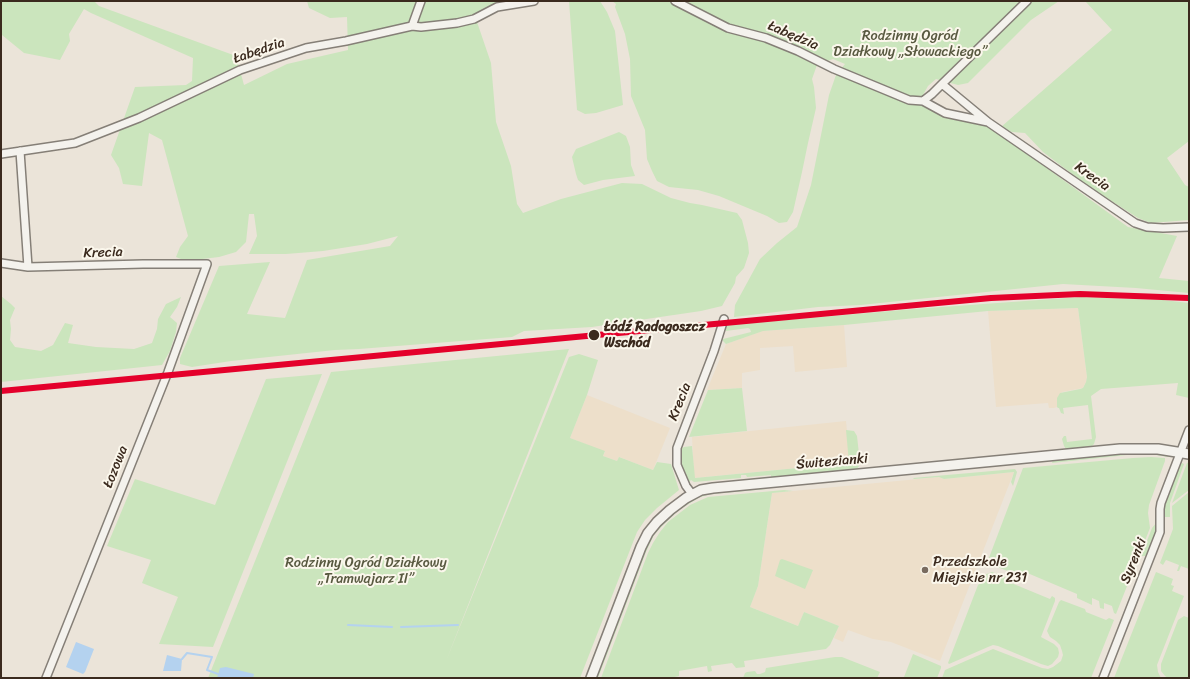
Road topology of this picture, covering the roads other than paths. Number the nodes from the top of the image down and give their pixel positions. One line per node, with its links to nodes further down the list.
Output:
1 (421, 1): 5 (street)
2 (534, 1): 5 (street, Łabędzia)
3 (675, 1): 7 (street, Łabędzia)
4 (1027, 1): 6 (street)
5 (412, 26): 9 (street, Łabędzia)
6 (942, 84): 7 (street); 8 (street, Krecia)
7 (923, 101): 8 (street, Krecia)
8 (988, 122): 11 (street, Krecia)
9 (20, 151): 10 (street, Łabędzia); 14 (street)
10 (1, 154)
11 (1189, 227)
12 (1, 263): 14 (street, Krecia)
13 (207, 264): 14 (street, Krecia); 19 (street, Łozowa)
14 (28, 267)
15 (724, 319): 18 (street, Krecia)
16 (1189, 430): 17 (street, Syrenki)
17 (1185, 453): 18 (street, Świtezianki); 21 (street, Syrenki)
18 (692, 494): 20 (street, Świtezianki)
19 (46, 678)
20 (591, 678)
21 (1103, 678)

